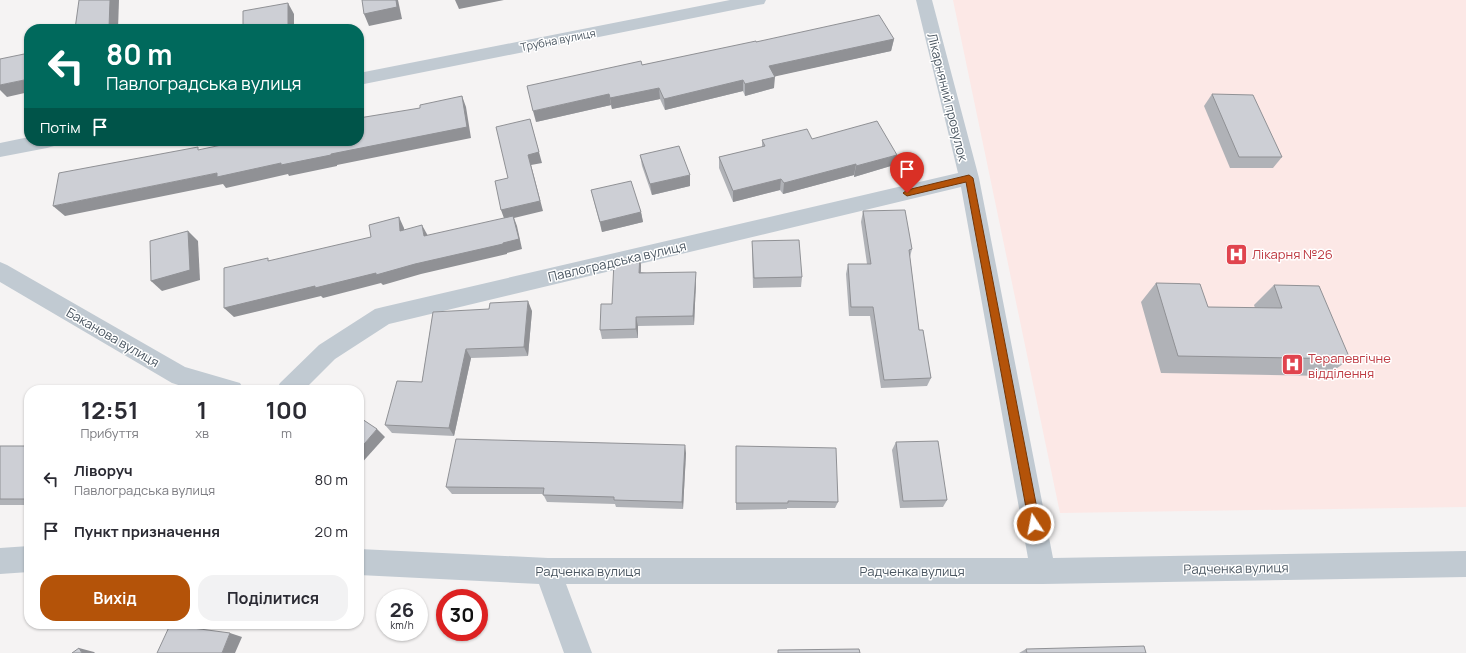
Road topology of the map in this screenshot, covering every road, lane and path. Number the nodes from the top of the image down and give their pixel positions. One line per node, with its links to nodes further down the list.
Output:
1 (758, 0): 3 (street, Трубна вулиця)
2 (924, 0): 6 (street, Лікарняний провулок)
3 (364, 78)
4 (24, 145): 5 (street)
5 (0, 150)
6 (969, 178): 9 (street, Павлоградська вулиця); 15 (street, Лікарняний провулок)
7 (0, 271): 8 (street, Баканова вулиця)
8 (213, 385)
9 (293, 385)
10 (24, 559): 11 (street)
11 (0, 561)
12 (364, 562): 14 (street, Радченка вулиця)
13 (1466, 564): 15 (street, Радченка вулиця)
14 (548, 571): 15 (street, Радченка вулиця); 16 (street)
15 (1044, 571)
16 (578, 653)

